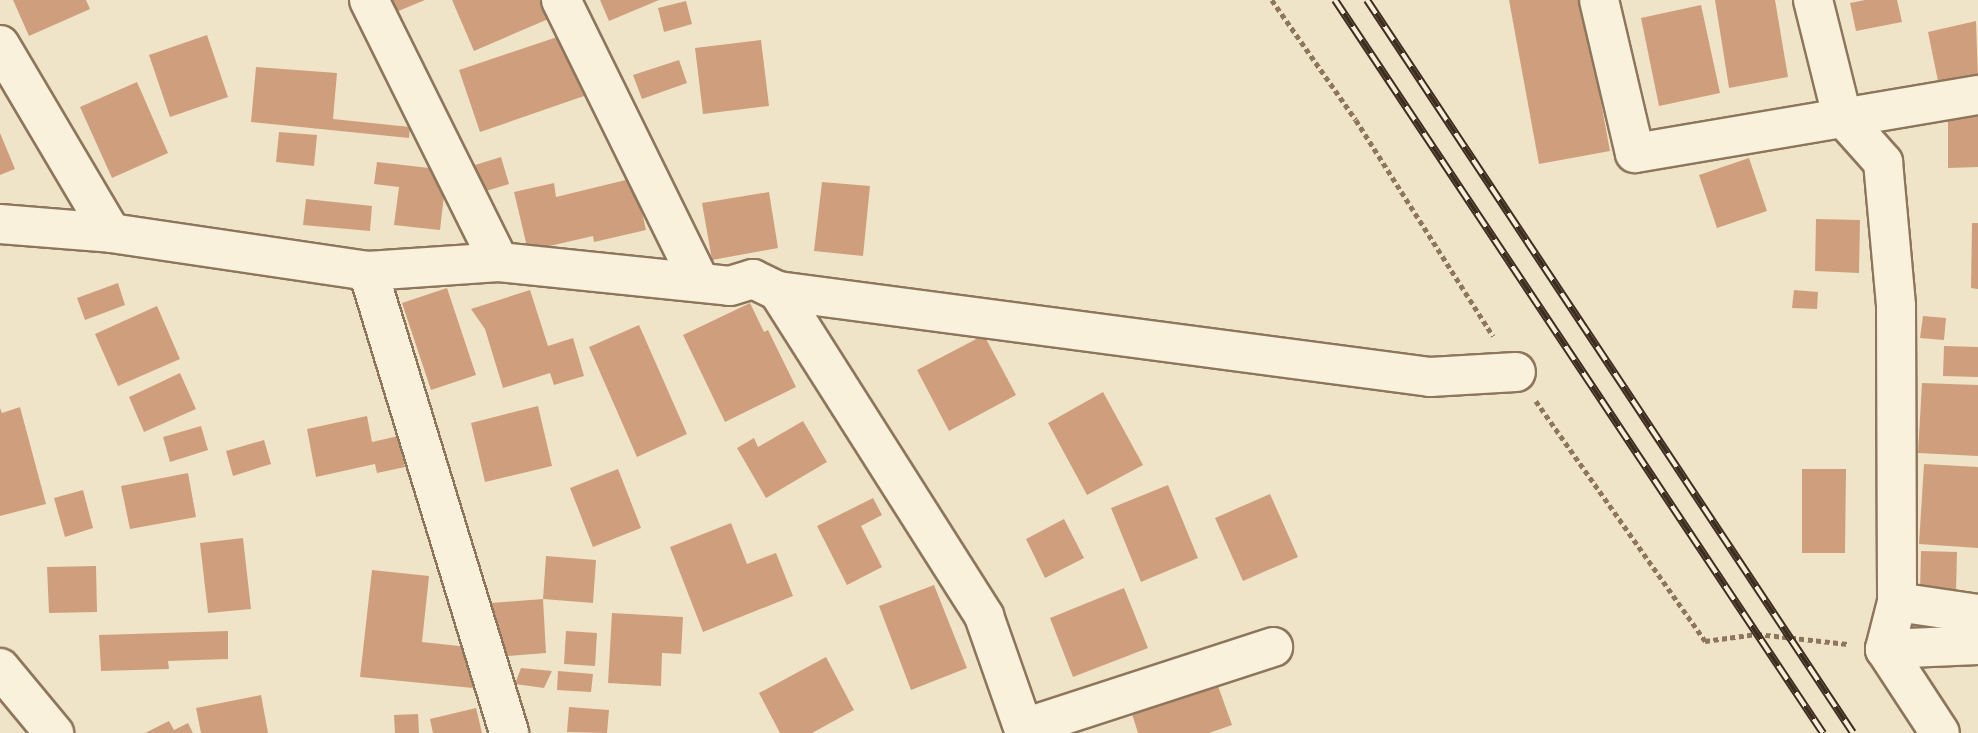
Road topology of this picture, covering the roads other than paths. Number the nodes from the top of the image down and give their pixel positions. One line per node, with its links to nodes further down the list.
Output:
1 (369, 0): 10 (street)
2 (561, 0): 12 (street)
3 (1599, 0): 7 (street)
4 (1813, 0): 7 (street)
5 (0, 45): 9 (street)
6 (1978, 95): 7 (street)
7 (1842, 116): 15 (street)
8 (0, 224): 9 (street)
9 (111, 233): 11 (street)
10 (499, 262): 11 (street); 12 (street)
11 (368, 271): 23 (street)
12 (700, 282): 13 (street)
13 (778, 291): 14 (street); 21 (street)
14 (1516, 372)
15 (1897, 602): 16 (street); 19 (street)
16 (1978, 614)
17 (1978, 645): 19 (street)
18 (1273, 647): 21 (street)
19 (1885, 649): 24 (street)
20 (0, 668): 22 (street)
21 (1024, 731)
22 (54, 733)
23 (509, 733)
24 (1940, 733)

